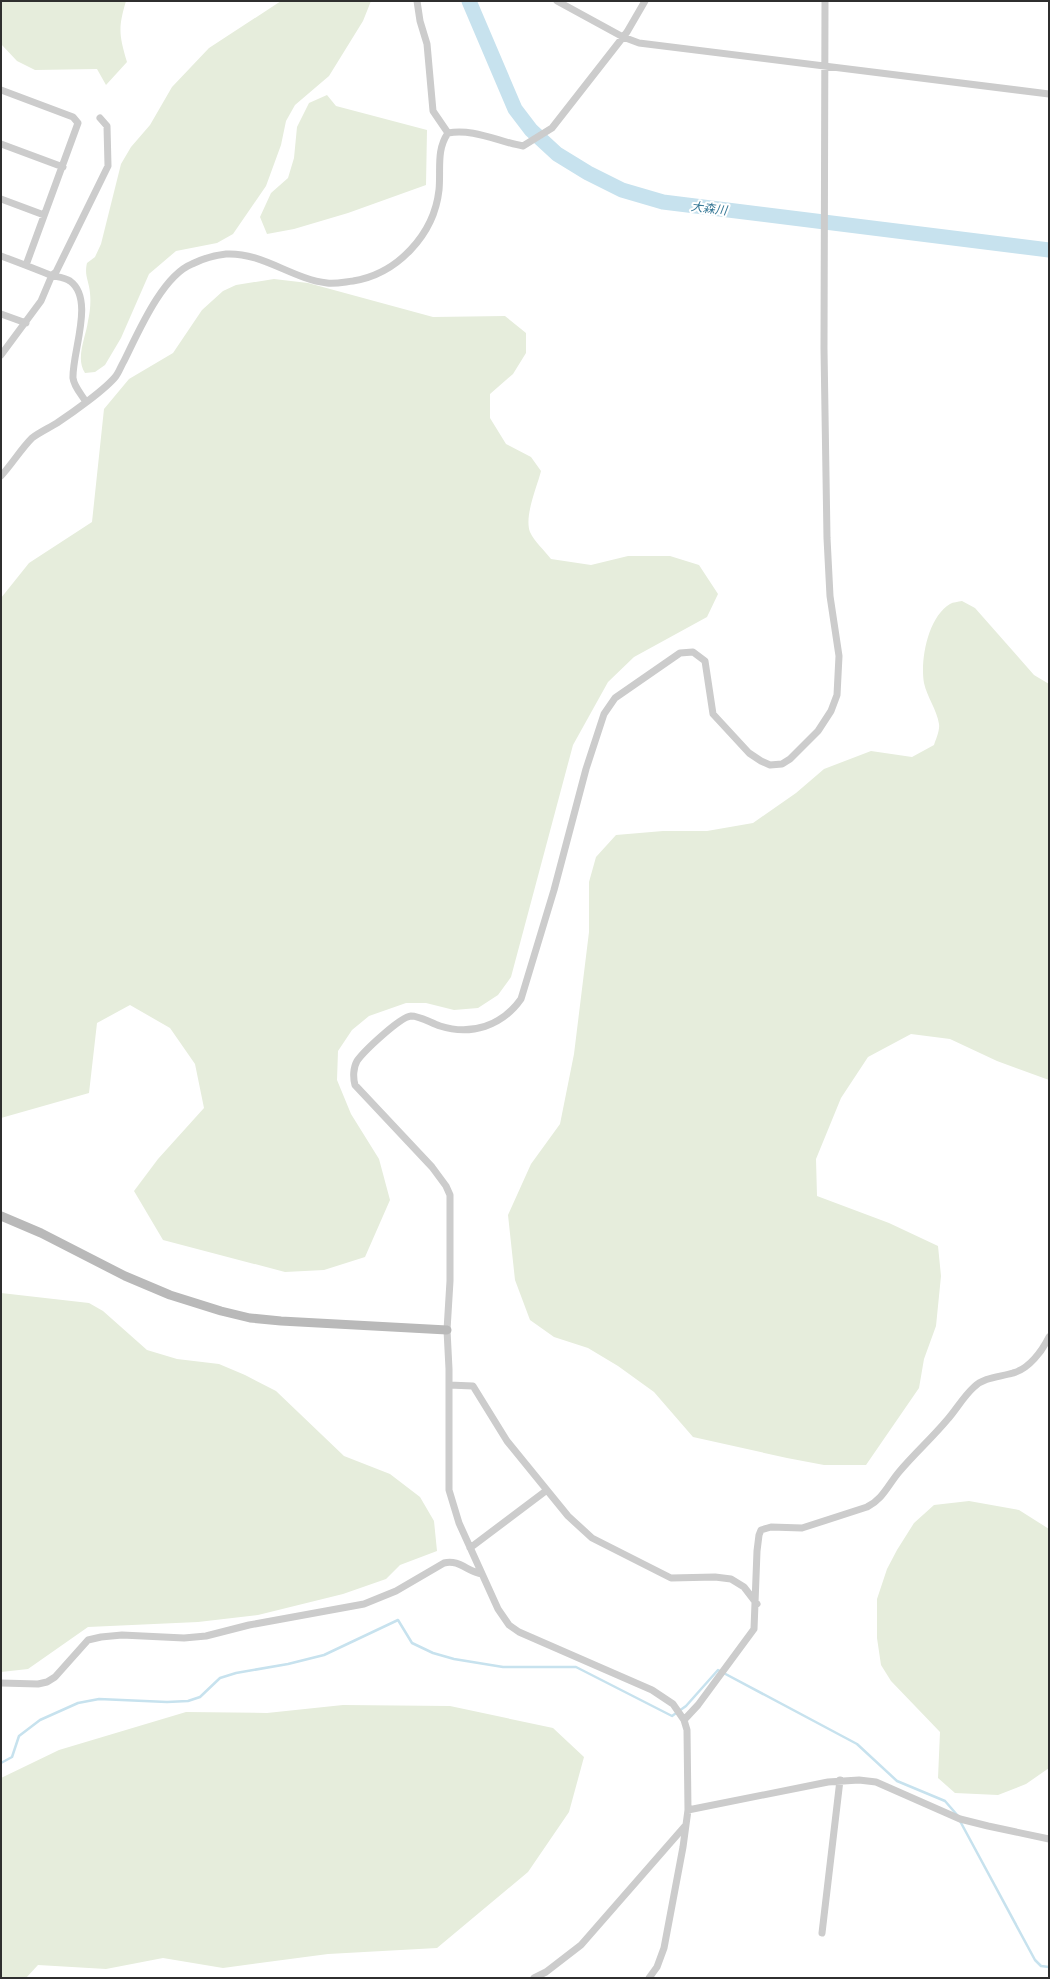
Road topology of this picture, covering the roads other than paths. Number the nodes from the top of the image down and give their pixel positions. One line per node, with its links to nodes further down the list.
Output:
1 (417, 1): 10 (street)
2 (557, 1): 5 (street)
3 (645, 1): 5 (street)
4 (825, 1): 6 (street)
5 (623, 37): 6 (street); 10 (street)
6 (826, 66): 8 (street); 24 (street)
7 (1, 90): 12 (street)
8 (1049, 94)
9 (100, 118): 17 (street)
10 (448, 133): 21 (street)
11 (1, 144): 12 (street)
12 (63, 167): 14 (street)
13 (1, 199): 14 (street)
14 (44, 215): 16 (street)
15 (1, 256): 16 (street)
16 (26, 265): 17 (street)
17 (52, 275): 19 (street); 21 (street)
18 (1, 314): 19 (street)
19 (26, 323): 20 (street)
20 (1, 355)
21 (86, 402): 22 (street)
22 (1, 476)
23 (1, 1216): 24 (street)
24 (447, 1330): 26 (street)
25 (1049, 1338): 30 (street)
26 (449, 1385): 27 (street); 28 (street)
27 (547, 1490): 28 (street); 30 (street)
28 (470, 1548): 29 (street)
29 (482, 1574): 31 (street); 32 (street)
30 (756, 1604): 32 (street)
31 (1, 1683)
32 (684, 1720): 34 (street)
33 (840, 1780): 34 (street); 36 (street); 37 (street)
34 (688, 1810): 35 (street)
35 (685, 1826): 38 (street); 39 (street)
36 (1049, 1839)
37 (822, 1933)
38 (534, 1978)
39 (649, 1978)

